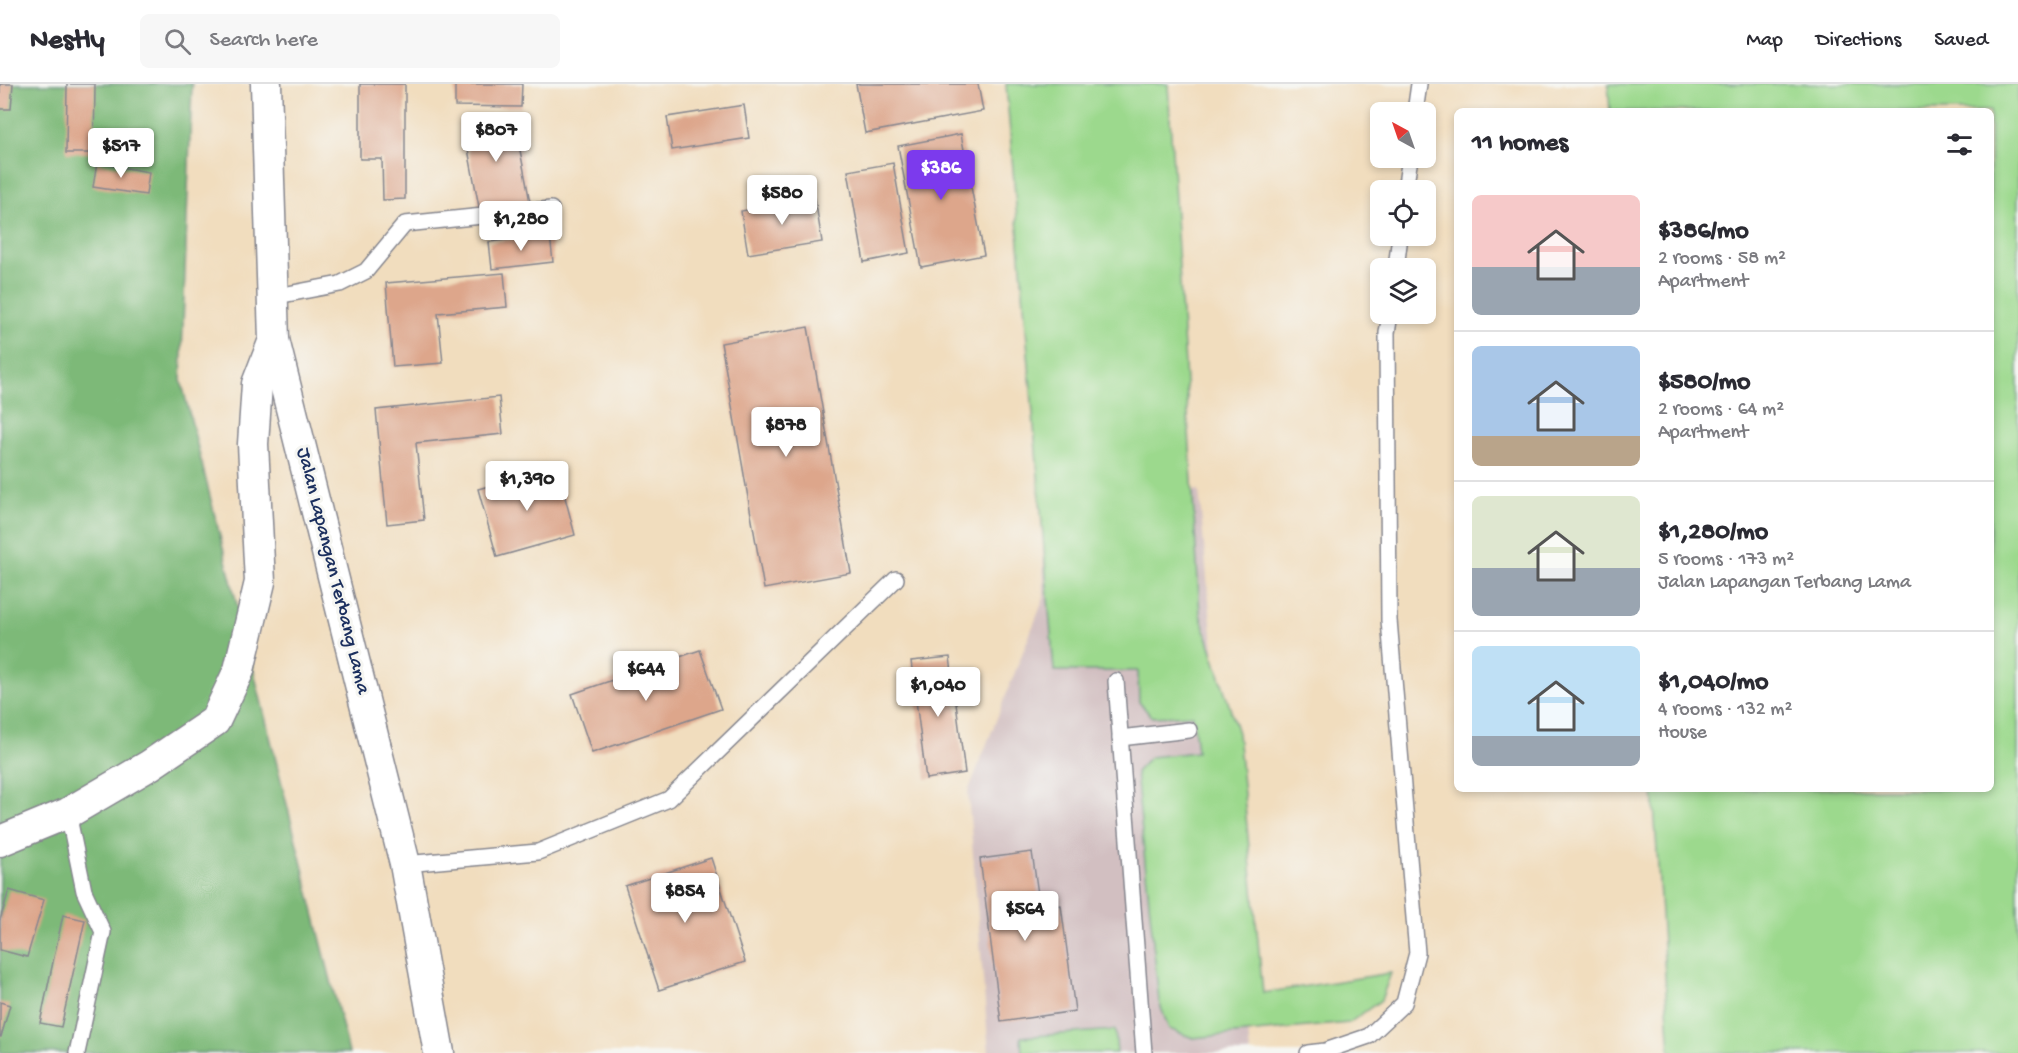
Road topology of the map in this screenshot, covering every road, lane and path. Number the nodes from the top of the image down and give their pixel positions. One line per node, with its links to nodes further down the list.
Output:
1 (266, 84): 5 (street, Jalan Lapangan Terbang Lama)
2 (1419, 84): 3 (lane)
3 (1416, 102)
4 (551, 209): 5 (lane)
5 (272, 297): 7 (street, Jalan Lapangan Terbang Lama)
6 (1388, 324): 18 (lane)
7 (274, 340): 12 (street); 14 (street, Jalan Lapangan Terbang Lama)
8 (896, 579): 14 (lane)
9 (1116, 681): 11 (lane)
10 (1189, 730): 11 (lane)
11 (1120, 738): 17 (lane)
12 (68, 813): 13 (street); 15 (lane)
13 (0, 841)
14 (405, 864): 16 (street, Jalan Lapangan Terbang Lama)
15 (77, 1053)
16 (439, 1053)
17 (1144, 1053)
18 (1308, 1053)

